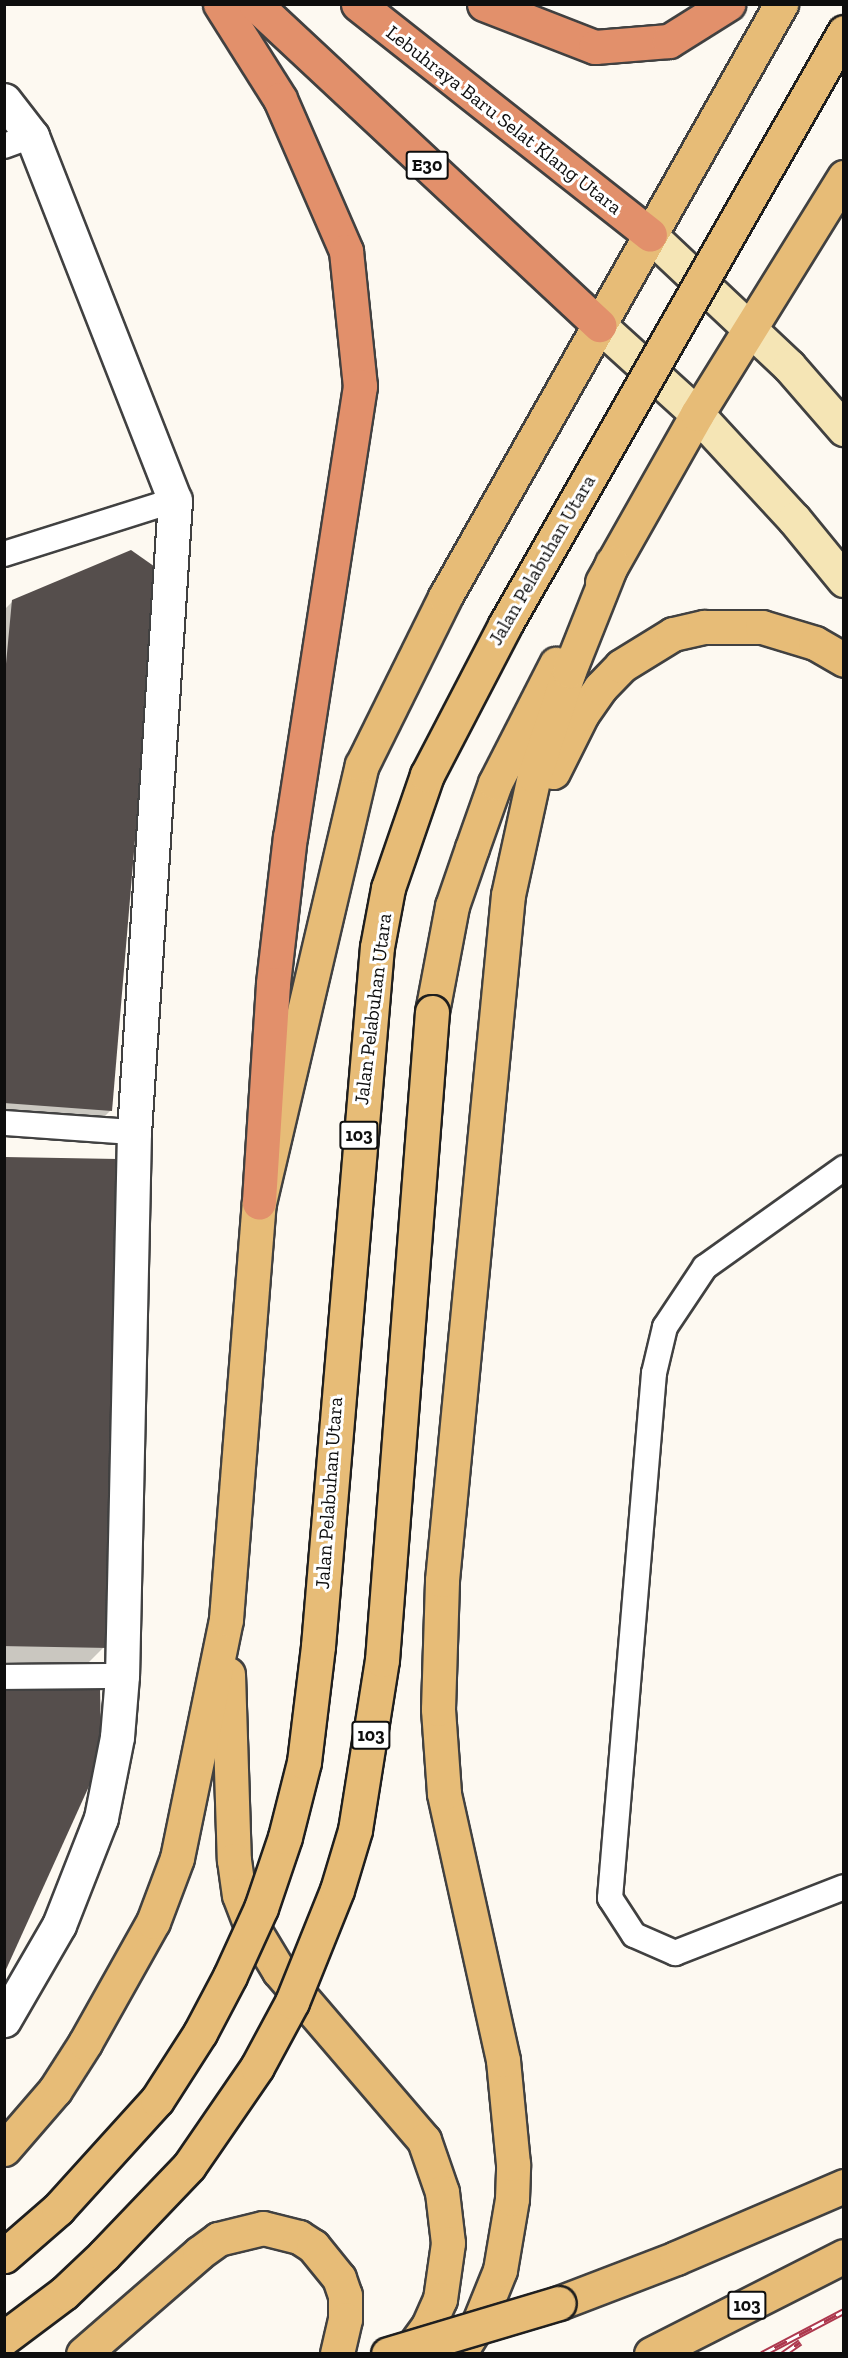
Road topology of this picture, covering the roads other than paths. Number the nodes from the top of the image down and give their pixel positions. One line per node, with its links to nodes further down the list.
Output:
1 (220, 4): 25 (highway)
2 (255, 4): 12 (highway, E30)
3 (358, 4): 11 (highway, Lebuhraya Baru Selat Klang Utara)
4 (484, 4): 5 (highway)
5 (728, 4)
6 (781, 4): 11 (main road)
7 (843, 33): 33 (main road, Jalan Pelabuhan Utara / 103, bridge)
8 (4, 100): 9 (street)
9 (18, 141): 16 (street)
10 (843, 177): 13 (main road)
11 (650, 235): 12 (main road); 13 (street)
12 (599, 325): 14 (street); 25 (main road)
13 (749, 327): 14 (main road); 15 (street)
14 (697, 414): 18 (main road); 19 (street)
15 (843, 429)
16 (175, 500): 17 (lane); 23 (street)
17 (4, 554)
18 (612, 563): 21 (main road); 35 (main road, 103, bridge)
19 (843, 580)
20 (843, 660): 21 (main road)
21 (508, 895): 40 (main road)
22 (4, 1123): 23 (lane)
23 (134, 1132): 27 (street)
24 (843, 1168): 29 (lane)
25 (259, 1203): 26 (main road)
26 (226, 1619): 31 (main road); 39 (main road)
27 (122, 1676): 28 (lane); 30 (street)
28 (4, 1677)
29 (843, 1887)
30 (4, 2020)
31 (4, 2149)
32 (843, 2186): 38 (main road, bridge)
33 (4, 2256)
34 (843, 2256): 41 (main road, 103)
35 (4, 2338)
36 (82, 2354): 37 (main road)
37 (337, 2354)
38 (388, 2354)
39 (408, 2354)
40 (459, 2354)
41 (651, 2354)

